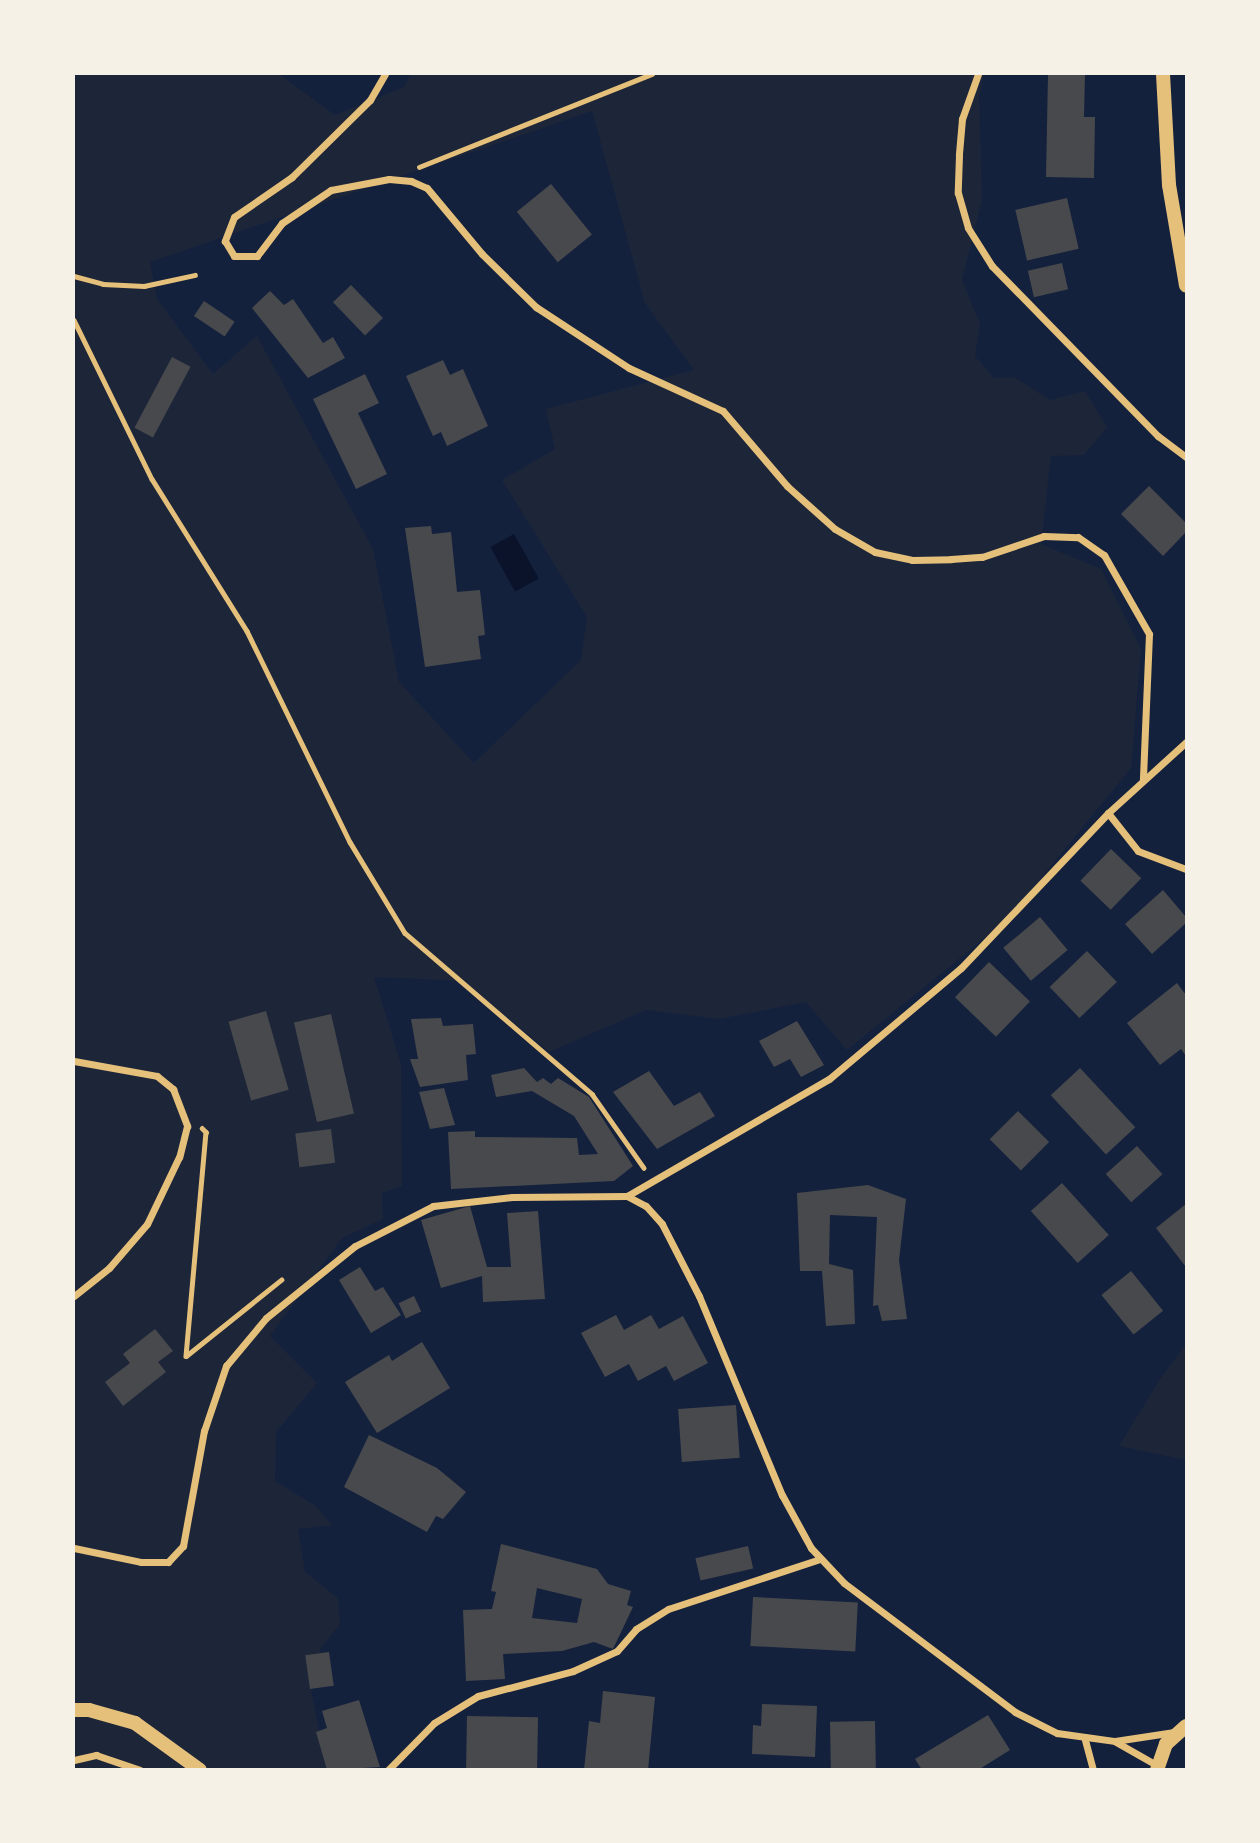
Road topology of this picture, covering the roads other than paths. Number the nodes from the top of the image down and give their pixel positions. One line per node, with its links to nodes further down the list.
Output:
1 (385, 74): 7 (street)
2 (978, 74): 5 (street)
3 (1163, 74): 4 (main road)
4 (1186, 286)
5 (1186, 457)
6 (1186, 742): 7 (street)
7 (1143, 779): 8 (street)
8 (1108, 813): 9 (street); 11 (street)
9 (1186, 869)
10 (74, 1061): 12 (street)
11 (627, 1196): 13 (street); 14 (street)
12 (74, 1296)
13 (74, 1548)
14 (820, 1559): 17 (street); 23 (street)
15 (74, 1710): 22 (main road)
16 (1182, 1728): 18 (street); 20 (main road)
17 (1085, 1740): 18 (street); 24 (street)
18 (1115, 1741): 20 (street)
19 (74, 1760): 21 (street)
20 (1157, 1768)
21 (140, 1769)
22 (200, 1769)
23 (388, 1769)
24 (1093, 1769)

